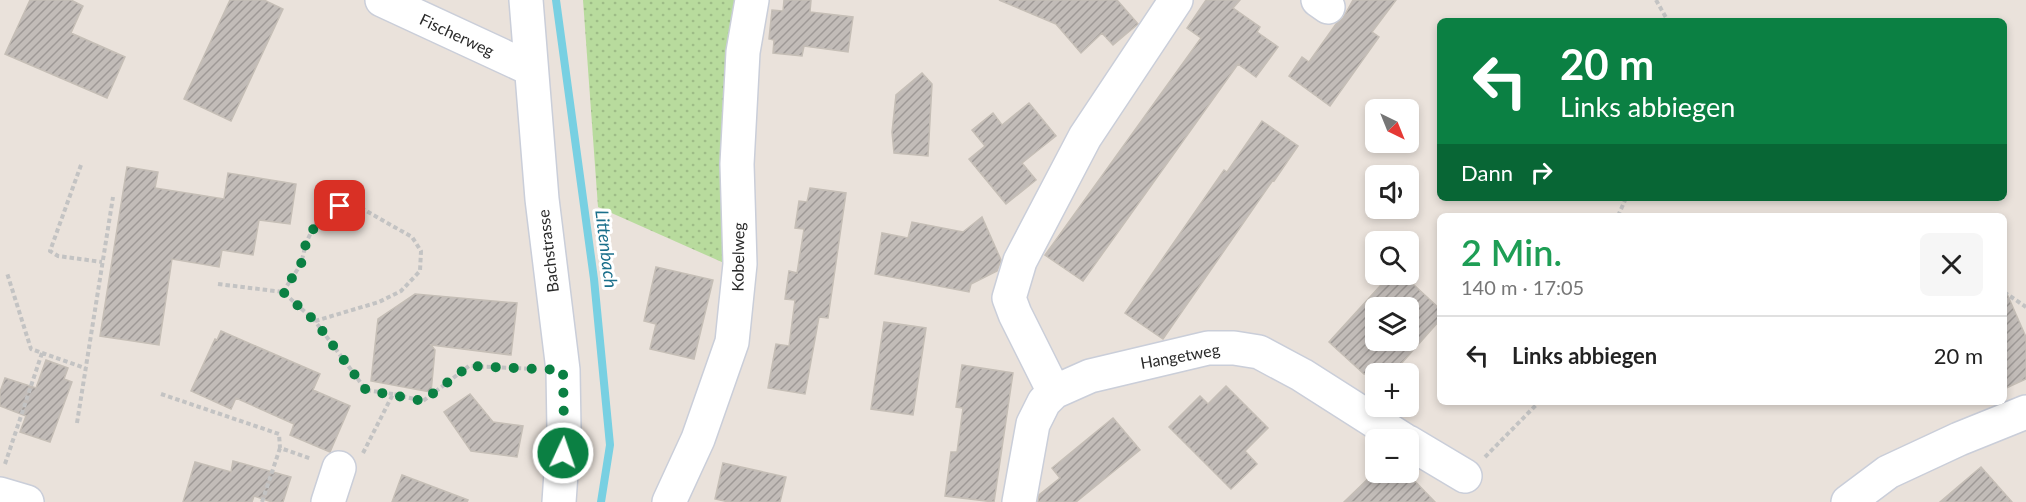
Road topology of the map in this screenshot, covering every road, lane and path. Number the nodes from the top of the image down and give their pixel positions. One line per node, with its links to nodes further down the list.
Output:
1 (382, 0): 7 (street, Fischerweg)
2 (526, 0): 7 (street, Bachstrasse)
3 (752, 0): 36 (street, Kobelweg)
4 (1176, 0): 20 (street)
5 (1656, 0): 6 (path)
6 (1666, 18)
7 (531, 69): 19 (street, Bachstrasse)
8 (81, 165): 10 (path)
9 (113, 197): 10 (path)
10 (102, 262): 18 (path)
11 (8, 273): 17 (path)
12 (218, 284): 13 (path)
13 (283, 292): 16 (path); 16 (path)
14 (2007, 294): 15 (path)
15 (2026, 308)
16 (315, 321): 22 (path)
17 (42, 353): 18 (path); 31 (path)
18 (85, 368): 25 (path)
19 (563, 370): 22 (path); 35 (street, Bachstrasse)
20 (1054, 392): 26 (street, Hangetweg); 37 (street)
21 (161, 394): 27 (path)
22 (393, 394): 29 (path)
23 (1536, 405): 30 (path)
24 (2026, 412): 38 (street)
25 (77, 423)
26 (1387, 429)
27 (279, 448): 29 (path); 33 (path)
28 (1419, 449): 30 (street)
29 (339, 468): 34 (street)
30 (1465, 477)
31 (2, 481): 32 (street)
32 (27, 502)
33 (262, 502)
34 (328, 502)
35 (559, 502)
36 (669, 502)
37 (1019, 502)
38 (1848, 502)

